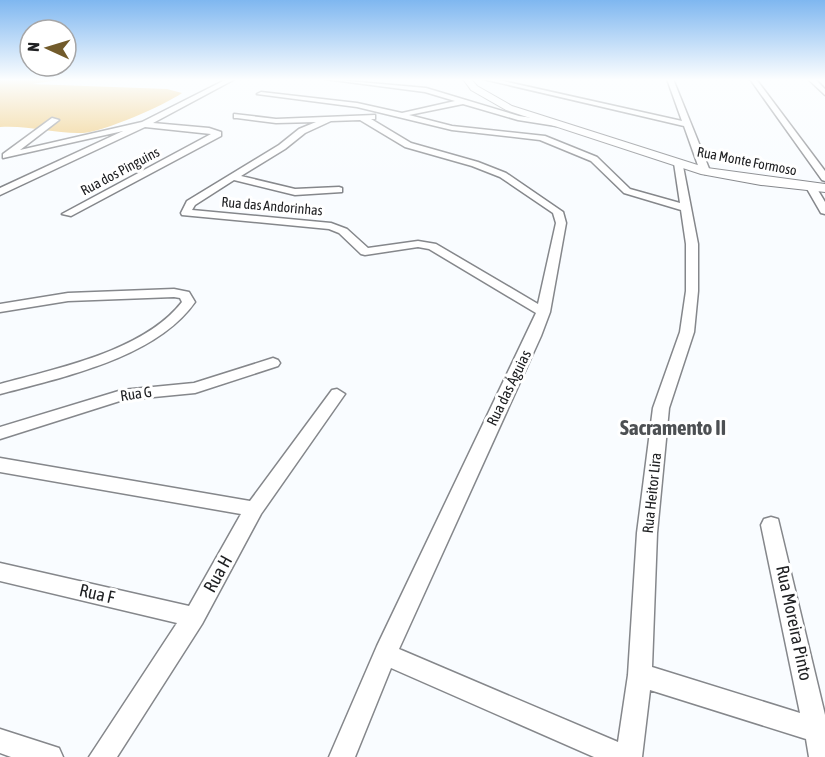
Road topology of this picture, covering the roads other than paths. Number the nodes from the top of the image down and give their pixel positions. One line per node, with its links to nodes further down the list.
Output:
1 (163, 114): 13 (street)
2 (399, 114): 10 (street)
3 (403, 114): 24 (street)
4 (506, 114): 14 (street)
5 (528, 114): 14 (street, Rua Monte Formoso)
6 (641, 114): 15 (street)
7 (684, 114): 15 (street)
8 (779, 114): 19 (street)
9 (237, 116): 11 (street)
10 (363, 118): 11 (street); 28 (street, Rua das Águias)
11 (328, 119): 18 (street)
12 (55, 120): 13 (street)
13 (146, 123): 23 (street); 26 (street, Rua dos Pinguins)
14 (556, 124): 16 (street, Rua Monte Formoso)
15 (688, 125): 17 (street)
16 (679, 163): 17 (street, Rua Monte Formoso); 24 (street, Rua Heitor Lira)
17 (705, 171): 20 (street, Rua Monte Formoso)
18 (232, 177): 22 (street); 28 (street, Rua das Andorinhas)
19 (825, 178)
20 (811, 187): 21 (street, Rua Monte Formoso); 25 (street)
21 (825, 188)
22 (339, 190)
23 (0, 192)
24 (686, 208): 39 (street, Rua Heitor Lira)
25 (825, 211)
26 (68, 214)
27 (0, 308): 30 (street)
28 (543, 312): 38 (street, Rua das Águias)
29 (273, 363): 32 (street, Rua G)
30 (0, 389)
31 (337, 394): 34 (street, Rua H)
32 (0, 433)
33 (0, 465): 34 (street)
34 (254, 509): 37 (street, Rua H)
35 (771, 525): 40 (street, Rua Moreira Pinto)
36 (0, 572): 37 (street, Rua F)
37 (194, 617): 43 (street, Rua H)
38 (385, 654): 44 (street, Rua das Águias); 45 (street)
39 (640, 675): 40 (street); 46 (street, Rua Heitor Lira)
40 (816, 730): 47 (street, Rua Moreira Pinto)
41 (0, 741): 42 (street)
42 (50, 757)
43 (102, 757)
44 (342, 757)
45 (623, 757)
46 (628, 757)
47 (822, 757)

